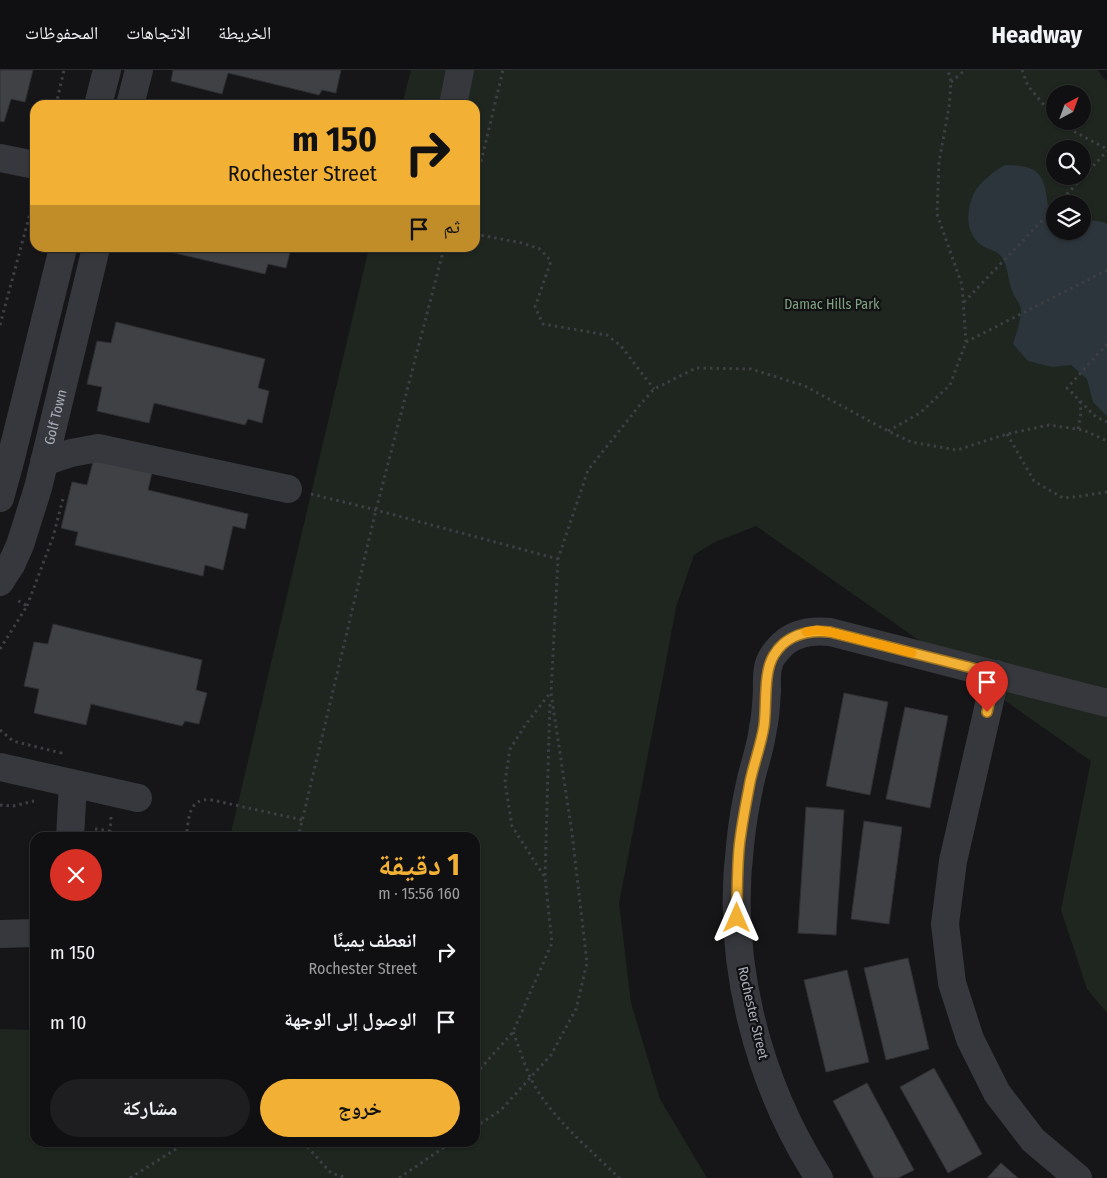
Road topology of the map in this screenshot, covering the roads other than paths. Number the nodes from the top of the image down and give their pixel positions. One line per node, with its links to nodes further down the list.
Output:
1 (107, 70): 3 (street)
2 (460, 70): 4 (street)
3 (99, 100)
4 (454, 100)
5 (0, 158): 6 (street)
6 (30, 164)
7 (63, 252): 11 (street)
8 (95, 252): 9 (street, Golf Town)
9 (56, 412): 10 (street); 12 (street, Golf Town)
10 (98, 448): 12 (street); 13 (street)
11 (6, 461): 14 (street)
12 (44, 462): 15 (street, Golf Town)
13 (288, 489)
14 (0, 498)
15 (7, 590)
16 (996, 674): 17 (street, Rochester Street); 24 (street, Rochester Street); 25 (street)
17 (1107, 703)
18 (0, 767): 19 (street)
19 (73, 784): 20 (street); 21 (street)
20 (138, 798)
21 (70, 832)
22 (30, 933): 23 (street)
23 (0, 934)
24 (819, 1178)
25 (1078, 1178)

